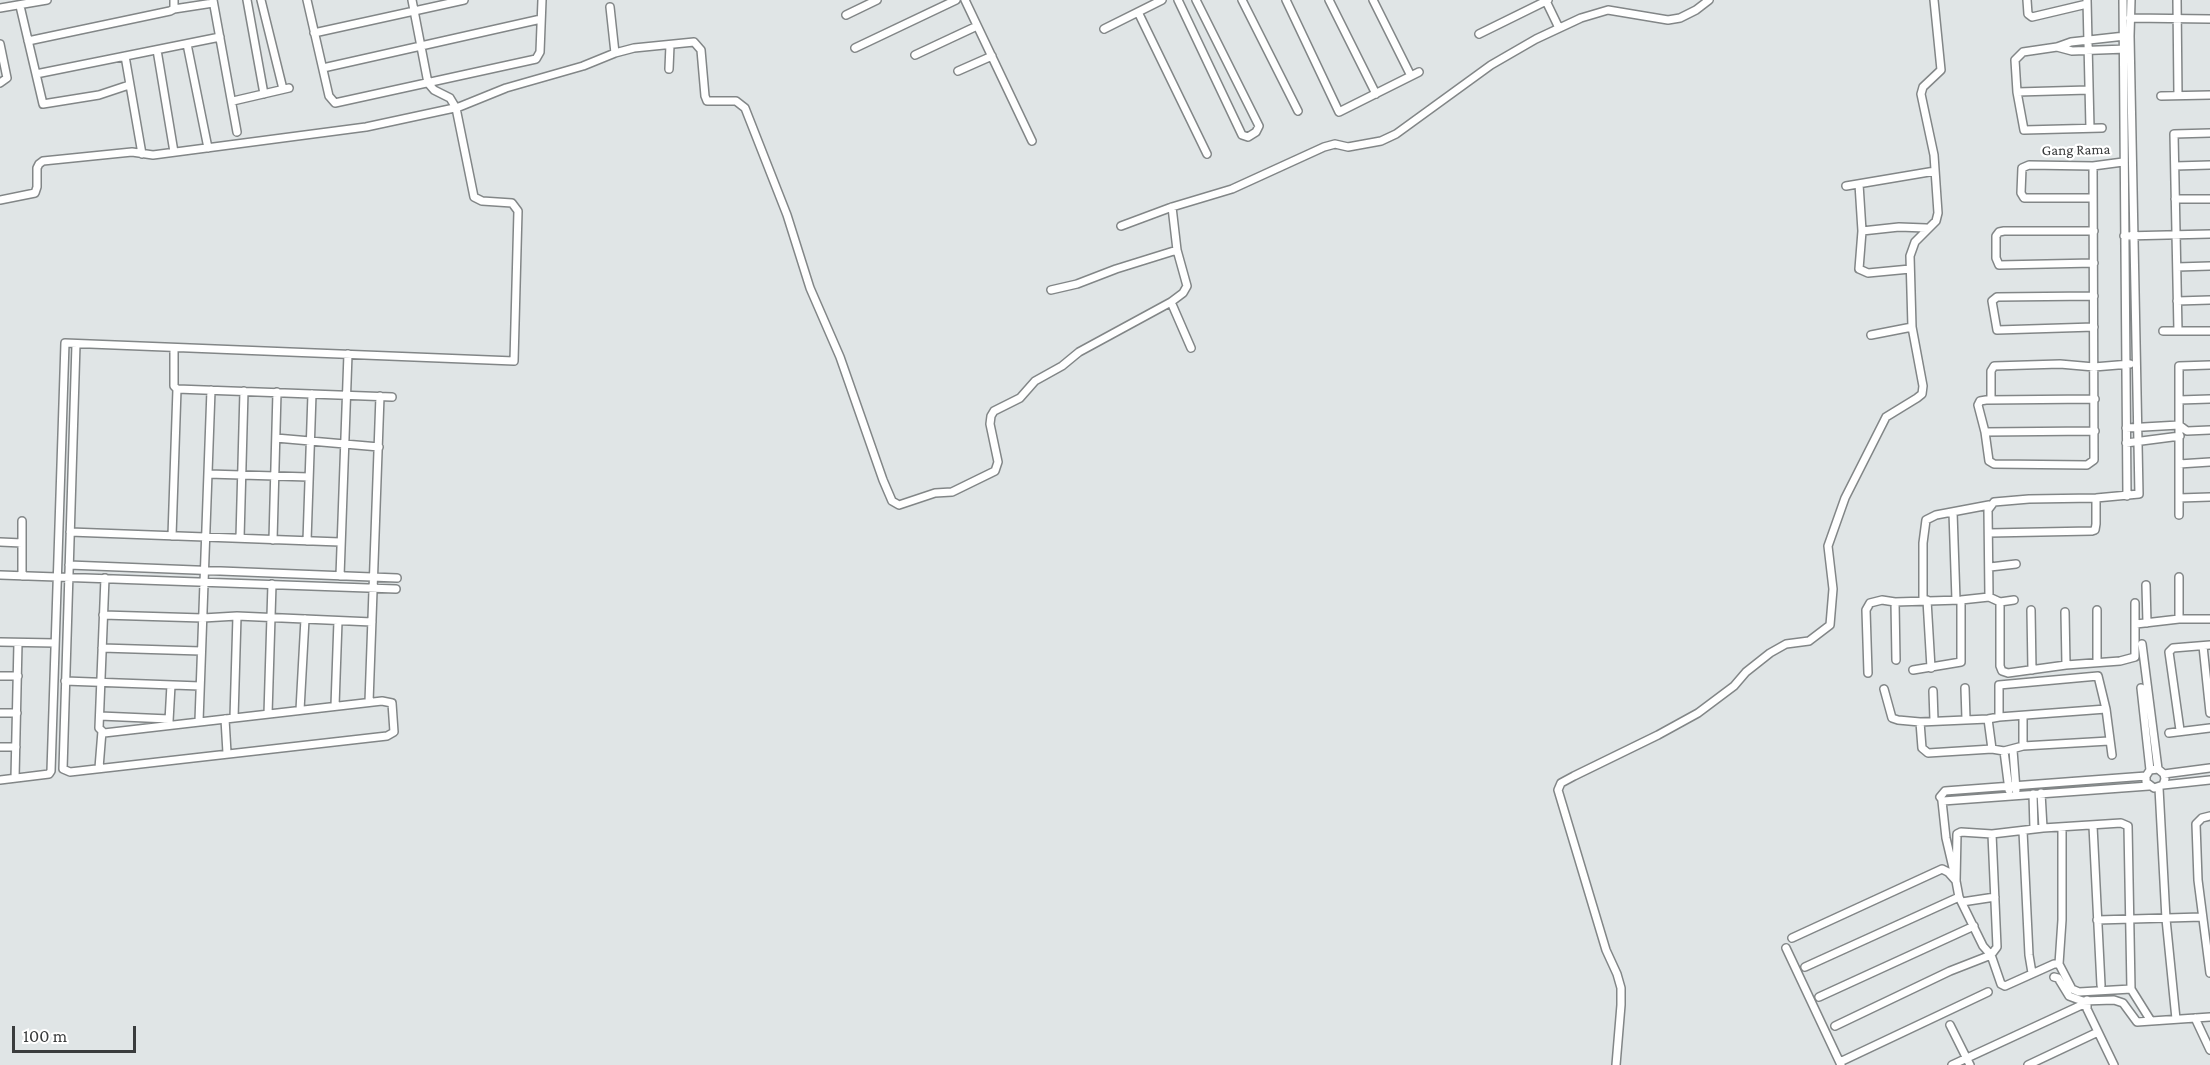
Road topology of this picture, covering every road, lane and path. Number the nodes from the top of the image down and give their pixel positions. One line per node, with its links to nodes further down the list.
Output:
1 (47, 0): 28 (street)
2 (174, 0): 31 (street)
3 (247, 0): 73 (street)
4 (261, 0): 73 (street)
5 (307, 0): 42 (street)
6 (412, 0): 32 (street)
7 (464, 0): 32 (street)
8 (542, 0): 36 (street)
9 (877, 0): 34 (street)
10 (956, 0): 53 (street)
11 (965, 0): 39 (street)
12 (1162, 0): 33 (street)
13 (1178, 0): 14 (street)
14 (1196, 0)
15 (1242, 0): 80 (street)
16 (1286, 0): 74 (street)
17 (1329, 0): 74 (street)
18 (1373, 0): 67 (street)
19 (1709, 0): 41 (street)
20 (1934, 0): 94 (street)
21 (2027, 0): 27 (street)
22 (2123, 0): 44 (street)
23 (2131, 0): 35 (street)
24 (2176, 0): 37 (street)
25 (213, 1): 31 (street); 45 (street)
26 (1547, 1): 41 (street); 43 (street)
27 (2087, 2): 46 (street)
28 (20, 6): 30 (street); 47 (street)
29 (610, 7): 58 (street)
30 (0, 8)
31 (174, 9): 47 (street)
32 (415, 11): 42 (street); 51 (street)
33 (1138, 12): 40 (street); 89 (street)
34 (846, 15)
35 (2130, 18): 37 (street); 44 (street)
36 (541, 19): 51 (street); 69 (street)
37 (2176, 19): 38 (street); 75 (street)
38 (2210, 19)
39 (977, 26): 59 (street); 61 (street)
40 (1104, 28)
41 (1559, 28): 101 (street)
42 (314, 33): 62 (street)
43 (1479, 34)
44 (2126, 36): 46 (street); 54 (street); 57 (street)
45 (220, 37): 49 (street); 78 (street)
46 (2087, 40): 52 (street); 56 (street)
47 (28, 41): 66 (street)
48 (0, 44): 68 (street)
49 (188, 44): 55 (street); 86 (street)
50 (670, 45): 58 (street); 63 (street); 119 (street)
51 (422, 47): 62 (street); 69 (street)
52 (2057, 47): 56 (street); 72 (street)
53 (855, 48)
54 (2122, 49): 56 (street); 57 (street); 90 (street)
55 (157, 50): 60 (street); 87 (street)
56 (2087, 50): 71 (street)
57 (2130, 50): 109 (street)
58 (615, 53): 79 (street)
59 (915, 55)
60 (124, 56): 66 (street); 70 (street)
61 (992, 56): 64 (street); 85 (street)
62 (323, 68): 69 (street)
63 (669, 69)
64 (958, 71)
65 (1419, 72): 67 (street)
66 (36, 74): 70 (street)
67 (1411, 76): 74 (street)
68 (0, 83)
69 (428, 83): 79 (street)
70 (129, 85): 88 (street)
71 (2089, 90): 72 (street); 81 (street)
72 (2018, 92): 81 (street)
73 (264, 94): 78 (street)
74 (1376, 94)
75 (2178, 95): 76 (street); 77 (street)
76 (2210, 95)
77 (2161, 96)
78 (233, 101): 83 (street)
79 (456, 108): 86 (street); 129 (street)
80 (1298, 111)
81 (2090, 128): 82 (street)
82 (2102, 128)
83 (237, 132)
84 (2210, 133): 93 (street)
85 (1032, 141)
86 (208, 147): 87 (street)
87 (174, 152): 88 (street)
88 (142, 154): 100 (street)
89 (1207, 154)
90 (2123, 162): 92 (street, Gang Rama); 108 (street)
91 (2210, 165): 93 (street)
92 (2093, 166): 97 (street); 97 (street, Gang Rama)
93 (2175, 166): 98 (street)
94 (1935, 171): 95 (street); 103 (street)
95 (1859, 184): 96 (street); 104 (street)
96 (1846, 186)
97 (2093, 198): 105 (street)
98 (2175, 199): 99 (street); 107 (street)
99 (2210, 199)
100 (0, 200)
101 (1172, 207): 102 (street); 110 (street)
102 (1121, 226)
103 (1926, 228): 104 (street); 114 (street)
104 (1862, 231): 114 (street)
105 (2094, 231): 111 (street); 111 (street)
106 (2210, 234): 107 (street)
107 (2176, 235): 109 (street); 113 (street)
108 (2124, 236): 109 (street); 130 (street)
109 (2134, 236): 131 (street)
110 (1177, 250): 115 (street); 119 (street)
111 (2094, 263): 116 (street)
112 (2210, 266): 113 (street)
113 (2177, 267): 118 (street)
114 (1910, 269): 120 (street)
115 (1051, 290)
116 (2094, 296): 121 (street); 121 (street)
117 (2210, 300): 118 (street)
118 (2177, 301): 123 (street)
119 (1171, 302): 128 (street)
120 (1912, 327): 125 (street); 332 (street)
121 (2094, 327): 133 (street)
122 (2163, 331): 123 (street)
123 (2178, 331): 124 (street)
124 (2210, 331)
125 (1871, 335)
126 (76, 344): 127 (street); 174 (street); 193 (street)
127 (174, 348): 129 (street); 134 (street)
128 (1191, 348)
129 (348, 354): 139 (street)
130 (2126, 364): 131 (street); 133 (street); 147 (street)
131 (2136, 364): 148 (street)
132 (2210, 365): 145 (street)
133 (2094, 367): 142 (street); 144 (street)
134 (177, 389): 135 (street); 176 (street)
135 (211, 390): 136 (street); 162 (street)
136 (244, 391): 137 (street); 163 (street)
137 (277, 392): 138 (street); 154 (street)
138 (312, 394): 139 (street); 155 (street)
139 (346, 395): 140 (street); 158 (street)
140 (380, 396): 141 (street); 159 (street)
141 (392, 397)
142 (2094, 399): 144 (street); 151 (street)
143 (2210, 399): 145 (street)
144 (1991, 400): 152 (street)
145 (2179, 400): 146 (street)
146 (2179, 425): 148 (street); 149 (street); 153 (street)
147 (2126, 428): 148 (street); 157 (street)
148 (2138, 428): 156 (street)
149 (2187, 430): 150 (street); 153 (street)
150 (2210, 430)
151 (2095, 431): 152 (street); 152 (street)
152 (1984, 432)
153 (2179, 437): 156 (street); 161 (street)
154 (276, 438): 155 (street); 164 (street)
155 (310, 441): 158 (street); 165 (street)
156 (2138, 442): 157 (street); 166 (street)
157 (2126, 443): 166 (street)
158 (344, 444): 159 (street); 182 (street)
159 (378, 447): 195 (street)
160 (2210, 462): 161 (street)
161 (2179, 464): 169 (street)
162 (208, 474): 163 (street); 177 (street)
163 (242, 476): 164 (street); 178 (street)
164 (275, 477): 165 (street); 179 (street)
165 (309, 477): 180 (street)
166 (2127, 496): 168 (street)
167 (2210, 497): 169 (street)
168 (2096, 498): 170 (street); 175 (street)
169 (2179, 498): 172 (street)
170 (1989, 505): 171 (street); 175 (street)
171 (1953, 512): 203 (street); 204 (street)
172 (2179, 515)
173 (22, 521): 183 (street)
174 (70, 532): 176 (street); 185 (street)
175 (1989, 533): 186 (street)
176 (172, 536): 177 (street)
177 (205, 537): 178 (street); 187 (street)
178 (240, 538): 179 (street)
179 (273, 540): 180 (street)
180 (307, 541): 182 (street)
181 (0, 542): 183 (street)
182 (340, 542): 190 (street)
183 (22, 543): 189 (street)
184 (2016, 564): 186 (street)
185 (69, 565): 187 (street); 191 (street)
186 (1990, 567): 202 (street)
187 (204, 570): 190 (street); 197 (street)
188 (0, 575): 189 (street)
189 (22, 576): 193 (street)
190 (340, 576): 195 (street)
191 (68, 577): 193 (street); 194 (street); 239 (street)
192 (2179, 577): 216 (street)
193 (57, 578): 225 (street)
194 (105, 578): 197 (street); 212 (street)
195 (374, 578): 196 (street); 200 (street)
196 (397, 578)
197 (204, 581): 198 (street); 214 (street)
198 (272, 584): 200 (street); 215 (street)
199 (2146, 585): 221 (street)
200 (374, 588): 201 (street); 220 (street)
201 (396, 589)
202 (1989, 597): 204 (street); 207 (street)
203 (1925, 600): 204 (street); 206 (street); 233 (street)
204 (1958, 600): 233 (street)
205 (2014, 600): 207 (street)
206 (1895, 602): 230 (street); 236 (street)
207 (2000, 602): 234 (street)
208 (2135, 603): 222 (street)
209 (2031, 610): 234 (street)
210 (2097, 610): 231 (street)
211 (2065, 612): 232 (street)
212 (103, 615): 214 (street); 228 (street)
213 (237, 616): 214 (street); 215 (street); 258 (street)
214 (203, 618): 229 (street)
215 (269, 618): 218 (street); 254 (street)
216 (2179, 619): 217 (street); 221 (street)
217 (2210, 619)
218 (305, 620): 219 (street); 250 (street)
219 (338, 621): 220 (street); 248 (street)
220 (372, 622): 247 (street)
221 (2146, 623): 222 (street)
222 (2136, 624): 231 (street)
223 (0, 642): 224 (street)
224 (18, 643): 225 (street); 238 (street)
225 (55, 644): 282 (street)
226 (2142, 644): 281 (street)
227 (2206, 646): 253 (street); 267 (street)
228 (102, 648): 229 (street); 240 (street)
229 (201, 651): 242 (street)
230 (1896, 660)
231 (2097, 662): 232 (street)
232 (2066, 665): 234 (street)
233 (1931, 668): 235 (street)
234 (2032, 669)
235 (1913, 670)
236 (1868, 673)
237 (0, 676): 238 (street)
238 (18, 676): 252 (street)
239 (65, 681): 240 (street); 279 (street)
240 (101, 682): 241 (street); 255 (street)
241 (171, 685): 242 (street); 264 (street)
242 (200, 686): 263 (street)
243 (1965, 688): 260 (street)
244 (2141, 688): 281 (street)
245 (1884, 689): 265 (street)
246 (1933, 691): 262 (street)
247 (369, 702): 248 (street); 277 (street)
248 (335, 706): 250 (street)
249 (2106, 709): 256 (street); 257 (street); 270 (street)
250 (300, 710): 254 (street)
251 (0, 713): 252 (street)
252 (17, 713): 273 (street)
253 (2210, 713)
254 (268, 714): 258 (street)
255 (100, 716): 264 (street); 268 (street)
256 (2023, 716): 257 (street); 271 (street)
257 (1999, 717): 261 (street)
258 (234, 718): 259 (street)
259 (225, 719): 263 (street); 277 (street)
260 (1966, 719): 261 (street); 262 (street)
261 (1988, 719): 274 (street)
262 (1934, 720): 265 (street)
263 (199, 721): 264 (street)
264 (169, 722): 268 (street)
265 (1920, 722): 274 (street)
266 (2210, 728): 267 (street)
267 (2180, 730): 269 (street)
268 (102, 731): 279 (street)
269 (2169, 734)
270 (2109, 741): 271 (street); 278 (street)
271 (2023, 746): 275 (street)
272 (0, 747): 273 (street)
273 (16, 747): 282 (street)
274 (1992, 749): 276 (street)
275 (2013, 750): 276 (street); 287 (street)
276 (2004, 751): 287 (street)
277 (227, 753): 279 (street)
278 (2112, 755)
279 (99, 768)
280 (2210, 768): 281 (street)
281 (2154, 773): 285 (street); 286 (street); 287 (street)
282 (15, 778): 283 (street)
283 (0, 780)
284 (2210, 780): 286 (street)
285 (2149, 786): 286 (street); 288 (street)
286 (2161, 786): 304 (street)
287 (2012, 787): 289 (street); 290 (street)
288 (2037, 794): 289 (street); 294 (street)
289 (2012, 796): 290 (street)
290 (1941, 801): 297 (street)
291 (2210, 816): 301 (street)
292 (2093, 826): 293 (street); 303 (street); 305 (street)
293 (2062, 827): 294 (street); 311 (street)
294 (2038, 828): 295 (street)
295 (2024, 831): 296 (street); 313 (street)
296 (1992, 834): 297 (street); 298 (street)
297 (1956, 881): 299 (street); 308 (street)
298 (1995, 897): 299 (street); 310 (street)
299 (1961, 899): 306 (street); 312 (street)
300 (2210, 901): 301 (street)
301 (2200, 902): 302 (street)
302 (2202, 917): 304 (street); 307 (street)
303 (2129, 919): 304 (street); 305 (street); 317 (street)
304 (2166, 919): 323 (street)
305 (2097, 920): 316 (street)
306 (1974, 926): 310 (street); 319 (street)
307 (2207, 933): 314 (street)
308 (1792, 938)
309 (1786, 948): 330 (street)
310 (1991, 955): 313 (street); 326 (street)
311 (2059, 964): 313 (street); 317 (street)
312 (1804, 967)
313 (2032, 973)
314 (2210, 973)
315 (2054, 977): 320 (street)
316 (2102, 985)
317 (2131, 989): 324 (street)
318 (1988, 992): 330 (street)
319 (1820, 998)
320 (2087, 1002): 324 (street); 327 (street); 329 (street)
321 (2210, 1017): 322 (street)
322 (2195, 1018): 323 (street); 328 (street)
323 (2175, 1020): 324 (street)
324 (2151, 1021)
325 (1950, 1025): 329 (street)
326 (1835, 1026)
327 (2098, 1032): 331 (street); 334 (street)
328 (2210, 1050)
329 (1968, 1062): 333 (street)
330 (1841, 1064)
331 (2111, 1064)
332 (1616, 1065)
333 (1952, 1065)
334 (2028, 1065)

